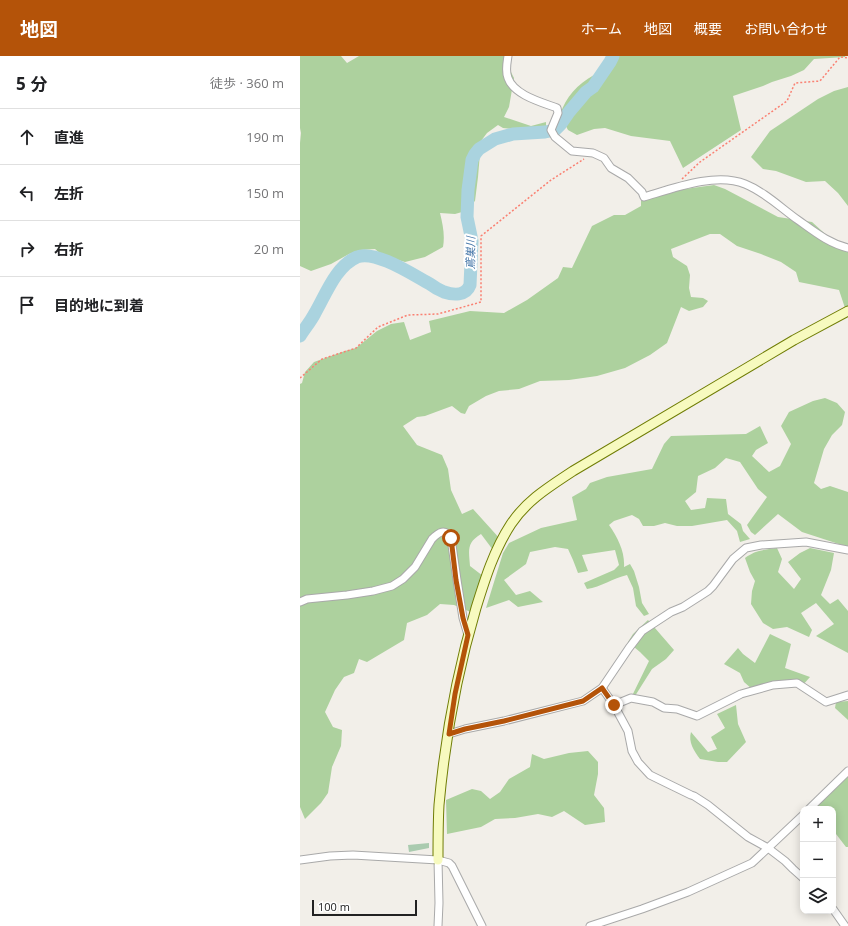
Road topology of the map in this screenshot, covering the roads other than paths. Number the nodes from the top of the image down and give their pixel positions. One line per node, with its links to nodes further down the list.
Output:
1 (508, 56): 2 (street)
2 (848, 248)
3 (848, 311): 6 (street)
4 (848, 550): 7 (street)
5 (300, 602): 6 (street)
6 (468, 635): 10 (street)
7 (602, 688): 9 (street); 10 (street)
8 (848, 695): 9 (street)
9 (614, 705): 14 (street)
10 (449, 734): 16 (street)
11 (848, 770): 12 (street)
12 (812, 806)
13 (800, 818): 14 (street)
14 (768, 848): 17 (street); 21 (street)
15 (300, 860): 16 (street)
16 (438, 860): 19 (street); 20 (street)
17 (800, 875)
18 (836, 913): 22 (street)
19 (438, 926)
20 (482, 926)
21 (590, 926)
22 (846, 926)

